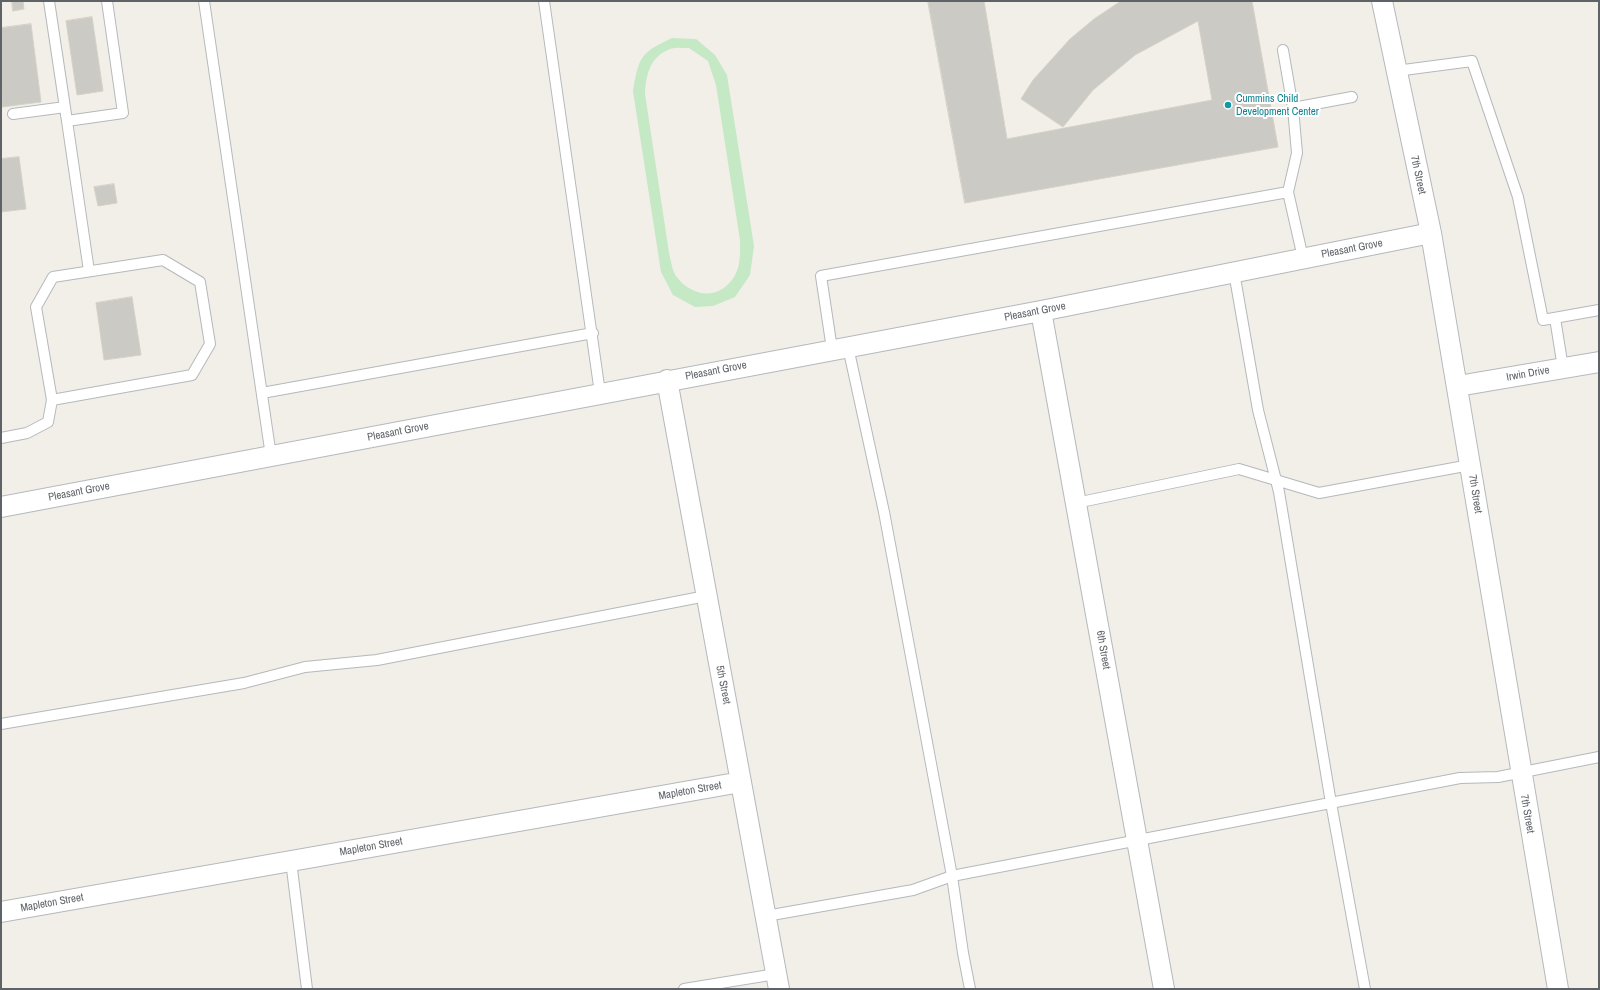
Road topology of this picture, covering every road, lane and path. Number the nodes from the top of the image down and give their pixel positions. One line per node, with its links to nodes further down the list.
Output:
1 (49, 1): 9 (lane)
2 (107, 1): 12 (lane)
3 (204, 1): 27 (lane)
4 (544, 1): 21 (lane)
5 (1382, 1): 7 (street, 7th Street)
6 (1283, 50): 10 (lane)
7 (1396, 71): 14 (street, 7th Street); 20 (lane)
8 (1352, 97): 10 (lane)
9 (65, 107): 11 (lane); 12 (lane)
10 (1293, 108): 13 (lane)
11 (13, 114)
12 (67, 121): 16 (lane)
13 (1288, 192): 15 (lane); 22 (lane)
14 (1431, 233): 15 (street, Pleasant Grove); 26 (street, 7th Street)
15 (1303, 258): 17 (street, Pleasant Grove)
16 (89, 271): 29 (lane); 29 (lane)
17 (1234, 272): 19 (street, Pleasant Grove); 33 (lane)
18 (1599, 310): 20 (lane)
19 (1041, 311): 22 (street, Pleasant Grove); 34 (street, 6th Street)
20 (1556, 318): 24 (lane)
21 (592, 333): 27 (lane); 28 (lane)
22 (840, 348): 25 (street, Pleasant Grove); 44 (lane)
23 (1599, 362): 24 (street, Irwin Drive)
24 (1563, 368): 26 (street, Irwin Drive)
25 (667, 380): 28 (street, Pleasant Grove); 36 (street, 5th Street)
26 (1458, 386): 32 (street, 7th Street)
27 (262, 393): 31 (lane)
28 (600, 393): 31 (street, Pleasant Grove)
29 (52, 400): 30 (lane)
30 (1, 438)
31 (271, 456): 35 (street, Pleasant Grove)
32 (1470, 465): 33 (lane); 39 (street, 7th Street)
33 (1276, 480): 34 (lane); 41 (lane)
34 (1076, 503): 42 (street, 6th Street)
35 (1, 507)
36 (706, 596): 37 (lane); 40 (street, 5th Street)
37 (1, 724)
38 (1599, 757): 39 (lane)
39 (1520, 772): 41 (lane); 53 (street, 7th Street)
40 (741, 782): 43 (street, Mapleton Street); 46 (street, 5th Street)
41 (1331, 804): 42 (lane); 52 (lane)
42 (1137, 841): 44 (lane); 51 (street, 6th Street)
43 (291, 861): 45 (street, Mapleton Street); 48 (lane)
44 (952, 876): 46 (lane); 50 (lane)
45 (1, 912)
46 (766, 916): 47 (street, 5th Street)
47 (778, 982): 49 (lane)
48 (307, 989)
49 (684, 989)
50 (970, 989)
51 (1164, 989)
52 (1365, 989)
53 (1558, 989)

